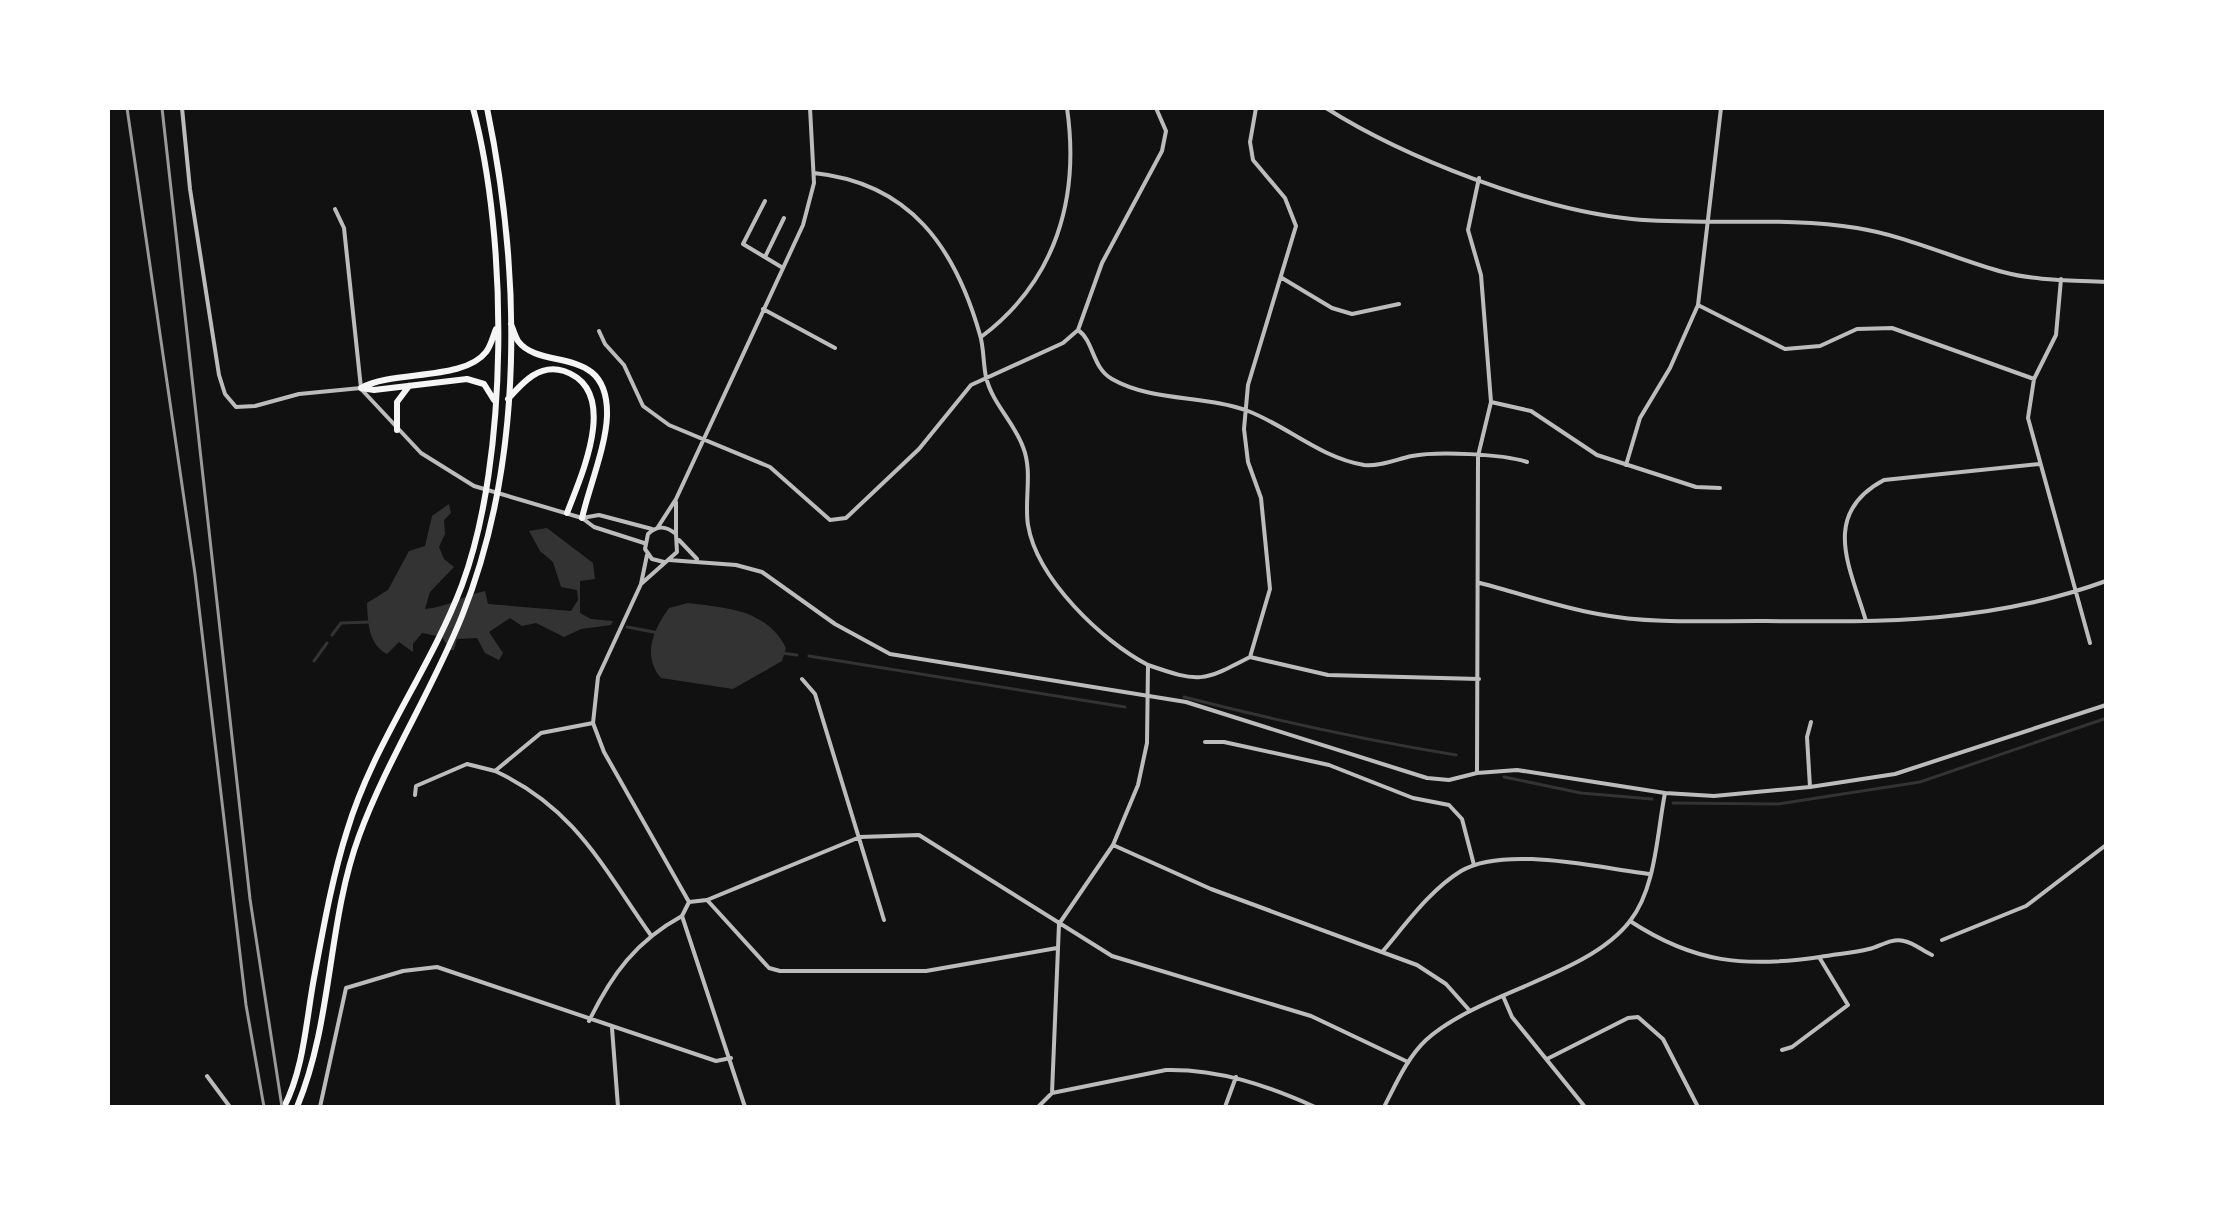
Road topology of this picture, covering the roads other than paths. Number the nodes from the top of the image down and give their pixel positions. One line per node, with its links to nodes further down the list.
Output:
1 (182, 108): 36 (street)
2 (473, 108): 28 (main road)
3 (487, 108): 27 (main road)
4 (810, 108): 10 (street)
5 (1067, 108): 31 (street)
6 (1156, 108): 29 (street)
7 (1256, 108): 20 (street)
8 (1326, 108): 11 (street)
9 (1721, 108): 16 (street)
10 (814, 173): 19 (street); 31 (street)
11 (1479, 178): 16 (street); 38 (street)
12 (765, 201): 18 (street)
13 (335, 209): 36 (street)
14 (108, 213): 17 (street)
15 (784, 218): 18 (street)
16 (1708, 221): 21 (street); 25 (street)
17 (109, 248): 23 (street)
18 (765, 257): 19 (street)
19 (783, 268): 26 (street)
20 (1282, 278): 24 (street); 40 (street)
21 (2061, 279): 22 (street); 34 (street)
22 (2106, 282)
23 (108, 296)
24 (1399, 304)
25 (1698, 305): 34 (street); 46 (street)
26 (763, 309): 32 (street); 42 (street)
27 (509, 320): 37 (main road); 50 (main road)
28 (498, 326): 36 (main road); 39 (main road)
29 (1078, 330): 33 (street); 40 (street)
30 (599, 331): 42 (street)
31 (981, 337): 33 (street)
32 (835, 348)
33 (986, 378): 42 (street); 64 (street)
34 (2034, 379): 45 (street)
35 (410, 386): 36 (main road); 39 (main road); 41 (main road)
36 (361, 388): 41 (street)
37 (508, 399): 49 (main road); 107 (main road)
38 (1491, 402): 43 (street); 46 (street)
39 (496, 404): 106 (main road)
40 (1246, 410): 43 (street); 63 (street)
41 (397, 430): 49 (street)
42 (703, 438): 48 (street)
43 (1478, 456): 44 (street); 58 (street)
44 (1527, 462)
45 (2040, 464): 60 (street); 61 (street)
46 (1626, 465): 47 (street)
47 (1720, 488)
48 (676, 499): 51 (street); 52 (street)
49 (567, 513): 50 (street)
50 (582, 518): 51 (street); 53 (street)
51 (655, 528): 52 (street); 53 (street)
52 (677, 537): 55 (street); 56 (street)
53 (644, 543): 54 (street)
54 (647, 555): 55 (street); 59 (street)
55 (666, 561): 56 (street); 59 (street)
56 (699, 561): 67 (street)
57 (2106, 581): 60 (street)
58 (1480, 583): 61 (street); 66 (street)
59 (641, 584): 70 (street)
60 (2076, 592): 61 (street); 62 (street)
61 (1866, 621)
62 (2090, 643)
63 (1250, 657): 64 (street); 66 (street)
64 (1148, 665): 67 (street)
65 (802, 679): 77 (street)
66 (1479, 679): 73 (street)
67 (1148, 696): 73 (street); 78 (street)
68 (2106, 705): 74 (street)
69 (1811, 722): 74 (street)
70 (593, 723): 72 (street); 83 (street)
71 (1205, 742): 80 (street)
72 (495, 771): 76 (street); 88 (street)
73 (1477, 773): 75 (street)
74 (1810, 787): 75 (street)
75 (1665, 793): 81 (street)
76 (415, 795)
77 (860, 837): 82 (street); 85 (street); 87 (street)
78 (1113, 845): 87 (street); 91 (street)
79 (2106, 845): 89 (street)
80 (1474, 865): 81 (street); 91 (street)
81 (1650, 874): 86 (street)
82 (707, 900): 83 (street); 90 (street)
83 (689, 902): 84 (street)
84 (682, 916): 88 (street); 99 (street)
85 (884, 920)
86 (1630, 921): 93 (street); 94 (street)
87 (1059, 924): 90 (street); 101 (street)
88 (650, 934): 96 (street)
89 (1942, 940)
90 (1057, 948): 104 (street)
91 (1383, 951): 95 (street)
92 (1932, 955): 93 (street)
93 (1819, 957): 98 (street)
94 (1503, 996): 95 (street); 100 (street)
95 (1470, 1011): 101 (street)
96 (589, 1021): 97 (street); 108 (street)
97 (612, 1028): 99 (street); 109 (street)
98 (1782, 1050)
99 (731, 1058): 110 (street)
100 (1547, 1059): 115 (street); 116 (street)
101 (1408, 1062): 114 (street)
102 (207, 1076): 105 (street)
103 (1236, 1077): 104 (street); 112 (street); 113 (street)
104 (1052, 1093): 111 (street)
105 (230, 1107)
106 (284, 1107)
107 (297, 1107)
108 (320, 1107)
109 (618, 1107)
110 (745, 1107)
111 (1038, 1107)
112 (1225, 1107)
113 (1315, 1107)
114 (1384, 1107)
115 (1585, 1107)
116 (1698, 1107)

